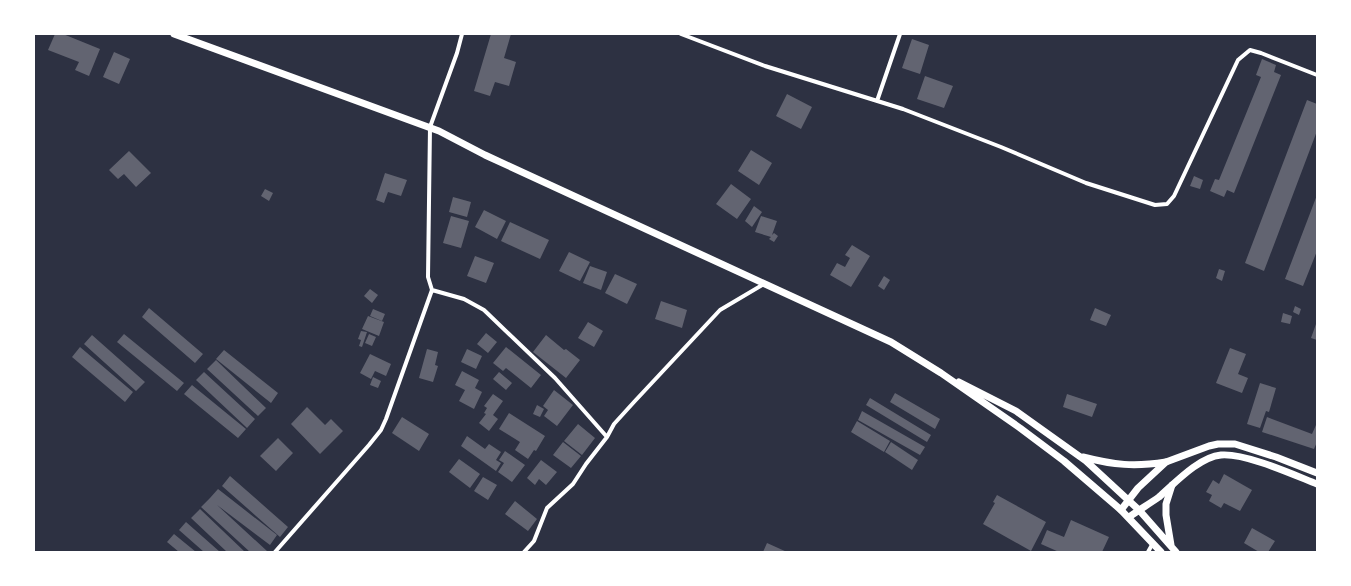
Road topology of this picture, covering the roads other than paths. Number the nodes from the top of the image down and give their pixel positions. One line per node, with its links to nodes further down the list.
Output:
1 (174, 34): 7 (main road)
2 (462, 34): 7 (street)
3 (681, 34): 6 (street)
4 (900, 34): 6 (street)
5 (1317, 75): 6 (street)
6 (877, 101)
7 (430, 127): 8 (main road); 9 (street)
8 (765, 284): 10 (main road); 11 (street)
9 (432, 290): 11 (street); 23 (street)
10 (941, 373): 12 (main road); 18 (main road)
11 (606, 437): 24 (street)
12 (1078, 456): 13 (main road); 17 (main road)
13 (1166, 462): 14 (main road); 17 (main road)
14 (1317, 473)
15 (1317, 484): 16 (main road)
16 (1172, 485): 19 (main road); 22 (main road)
17 (1128, 499): 18 (main road); 19 (main road)
18 (1121, 510): 20 (main road)
19 (1139, 510): 20 (main road); 22 (main road)
20 (1129, 517): 21 (main road)
21 (1153, 543): 25 (street); 26 (main road)
22 (1171, 545): 27 (main road)
23 (275, 552)
24 (524, 552)
25 (1148, 552)
26 (1162, 552)
27 (1176, 552)

